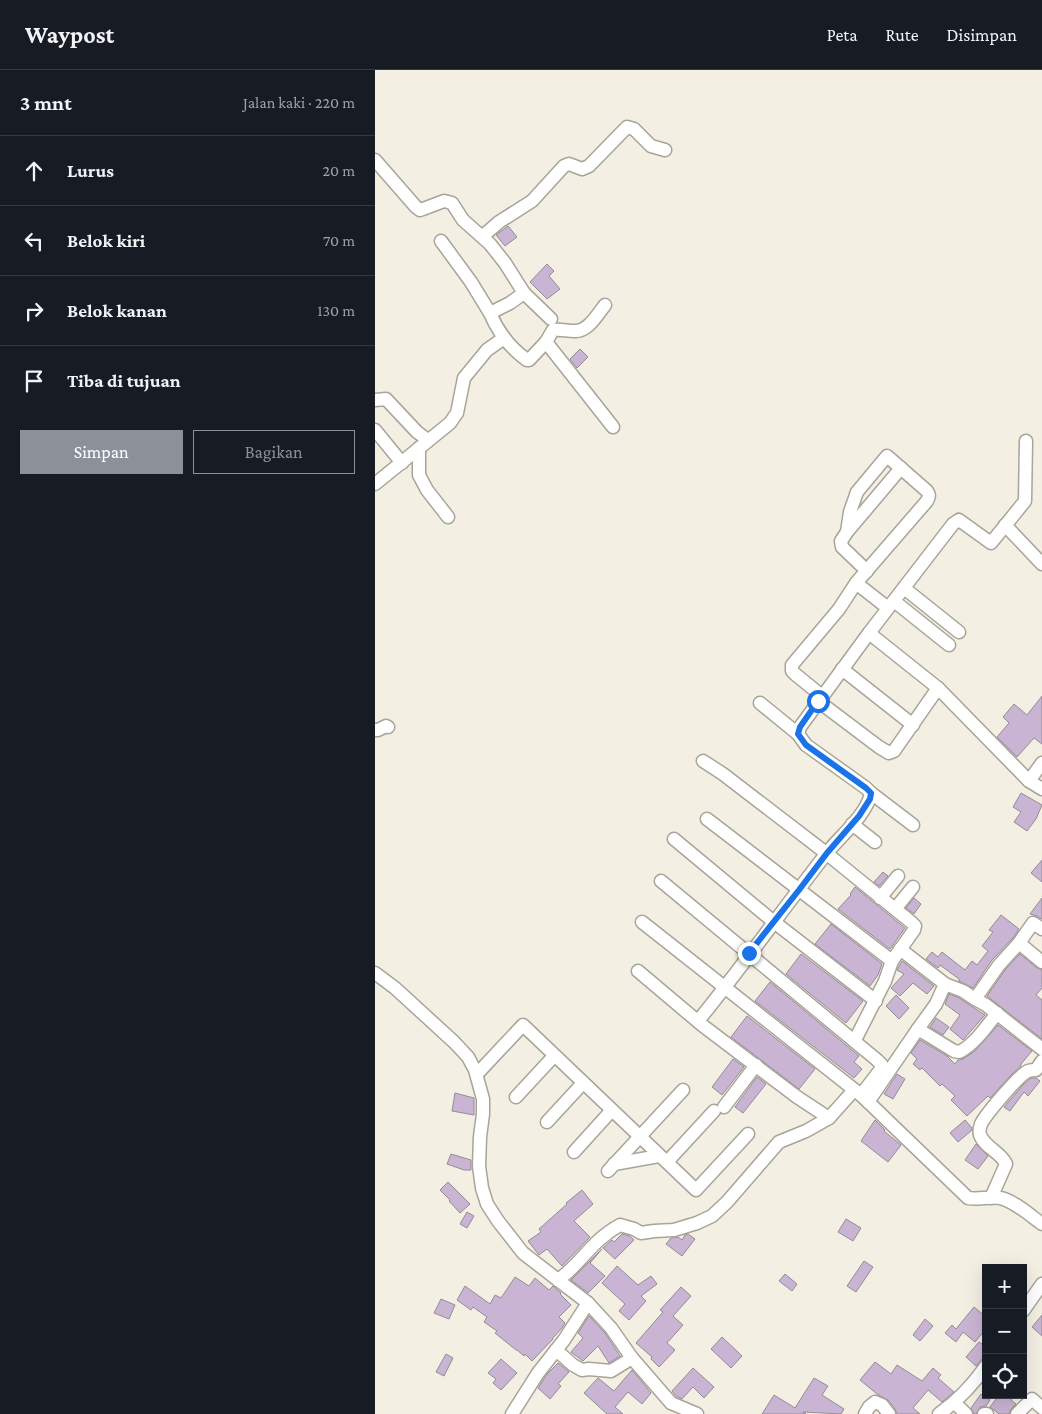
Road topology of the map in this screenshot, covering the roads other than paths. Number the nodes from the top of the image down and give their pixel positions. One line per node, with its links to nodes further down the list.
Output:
1 (665, 150): 3 (street)
2 (375, 160): 3 (street)
3 (483, 236): 5 (street)
4 (441, 241): 7 (street)
5 (524, 293): 7 (street); 8 (street)
6 (605, 305): 10 (street)
7 (490, 313): 9 (street)
8 (551, 318)
9 (504, 338): 10 (street); 15 (street)
10 (546, 342): 12 (street)
11 (375, 400): 15 (street)
12 (613, 427)
13 (375, 430): 16 (street)
14 (1026, 441): 22 (street)
15 (424, 444): 16 (street); 21 (street)
16 (402, 463): 18 (street)
17 (901, 468): 19 (street); 20 (street); 25 (street)
18 (375, 484)
19 (857, 492): 20 (street); 23 (street)
20 (870, 504): 23 (street)
21 (448, 517)
22 (1005, 525): 24 (street); 27 (street)
23 (847, 532): 25 (street)
24 (1042, 564)
25 (867, 571): 26 (street)
26 (856, 584): 28 (street); 34 (street)
27 (904, 588): 28 (street); 29 (street)
28 (891, 605): 30 (street); 31 (street)
29 (959, 632)
30 (869, 633): 32 (street); 33 (street)
31 (949, 645)
32 (842, 669): 34 (street); 36 (street)
33 (938, 688): 36 (street); 42 (street)
34 (820, 699): 36 (street); 39 (street)
35 (760, 703): 39 (street)
36 (913, 724)
37 (388, 727): 38 (street)
38 (375, 730)
39 (798, 734): 44 (street)
40 (703, 761): 50 (street)
41 (1042, 763): 42 (street)
42 (1029, 781): 43 (street)
43 (1042, 789)
44 (871, 793): 46 (street); 47 (street)
45 (707, 818): 54 (street)
46 (852, 824): 49 (street); 50 (street)
47 (913, 825)
48 (674, 839): 58 (street)
49 (875, 842)
50 (827, 853): 54 (street); 55 (street)
51 (897, 876): 55 (street)
52 (661, 881): 62 (street)
53 (913, 887): 56 (street)
54 (799, 890): 58 (street); 63 (street)
55 (881, 898): 56 (street)
56 (895, 909): 61 (street)
57 (642, 922): 68 (street)
58 (774, 922): 62 (street); 70 (street)
59 (1042, 929): 60 (street)
60 (1019, 944): 64 (street); 69 (street)
61 (900, 949): 63 (street); 67 (street)
62 (749, 953): 68 (street); 74 (street)
63 (892, 961): 70 (street)
64 (1042, 962)
65 (638, 971): 72 (street)
66 (375, 973): 79 (street)
67 (945, 984): 69 (street); 73 (street)
68 (725, 988): 72 (street); 82 (street)
69 (975, 999): 71 (street)
70 (876, 1000): 74 (street)
71 (997, 1013): 73 (street); 75 (street)
72 (698, 1021): 78 (street)
73 (918, 1029): 82 (street)
74 (855, 1040): 82 (street)
75 (1042, 1048)
76 (554, 1056): 79 (street); 80 (street); 83 (street)
77 (1042, 1061): 91 (street)
78 (755, 1065): 85 (street); 90 (street)
79 (477, 1074): 93 (street)
80 (583, 1083): 84 (street); 86 (street)
81 (683, 1090): 88 (street)
82 (861, 1096): 85 (street); 91 (street)
83 (516, 1098)
84 (612, 1110): 88 (street); 89 (street)
85 (829, 1118): 93 (street)
86 (547, 1122)
87 (748, 1134): 90 (street)
88 (640, 1137): 90 (street); 90 (street)
89 (574, 1152)
90 (663, 1159)
91 (991, 1198): 92 (street)
92 (1042, 1224)
93 (558, 1280): 95 (street)
94 (1042, 1284): 96 (street)
95 (589, 1303): 97 (street); 98 (street)
96 (1024, 1309)
97 (555, 1350): 98 (street); 102 (street)
98 (633, 1358): 103 (street)
99 (982, 1372): 101 (street)
100 (1032, 1399): 108 (street)
101 (955, 1402): 106 (street); 107 (street)
102 (512, 1414)
103 (697, 1414)
104 (865, 1414): 105 (street)
105 (889, 1414)
106 (939, 1414)
107 (966, 1414)
108 (1017, 1414)

